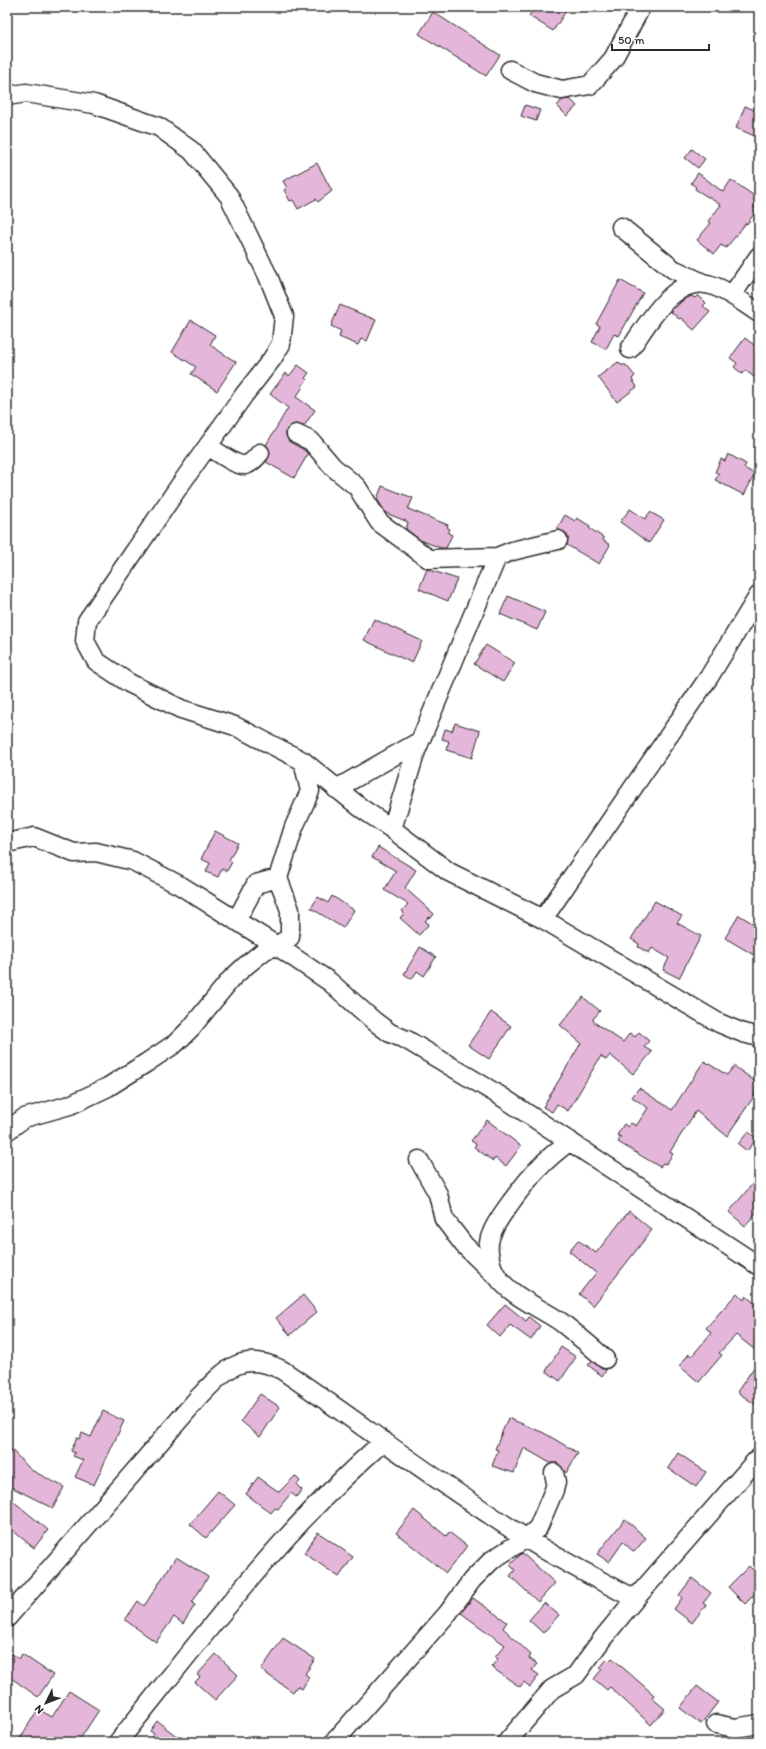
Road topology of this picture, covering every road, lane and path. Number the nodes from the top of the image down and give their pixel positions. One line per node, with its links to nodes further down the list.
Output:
1 (641, 7): 2 (street)
2 (510, 70)
3 (7, 96): 11 (street)
4 (621, 227): 6 (street)
5 (759, 256): 7 (street)
6 (705, 284): 7 (street); 9 (street)
7 (732, 295): 8 (street)
8 (759, 313)
9 (630, 349)
10 (296, 434): 14 (street)
11 (208, 446): 12 (street); 17 (street)
12 (260, 453)
13 (558, 540): 14 (street)
14 (497, 557): 16 (street)
15 (759, 595): 22 (street)
16 (420, 741): 18 (street); 19 (street)
17 (303, 762): 18 (street); 21 (street)
18 (336, 788): 19 (street)
19 (392, 828): 22 (street)
20 (7, 843): 23 (street)
21 (278, 878): 23 (street); 24 (street)
22 (543, 919): 25 (street)
23 (236, 921): 24 (street)
24 (277, 946): 26 (street); 27 (street)
25 (759, 1037)
26 (7, 1132)
27 (570, 1141): 29 (street); 30 (street)
28 (419, 1160): 30 (street)
29 (759, 1266)
30 (497, 1277): 31 (street)
31 (605, 1359)
32 (384, 1441): 35 (street); 37 (street); 40 (street)
33 (759, 1456): 36 (street)
34 (554, 1473): 35 (street)
35 (525, 1538): 36 (street); 41 (street)
36 (635, 1599): 42 (street)
37 (7, 1618)
38 (716, 1724): 39 (street)
39 (759, 1724)
40 (118, 1742)
41 (334, 1742)
42 (507, 1742)

